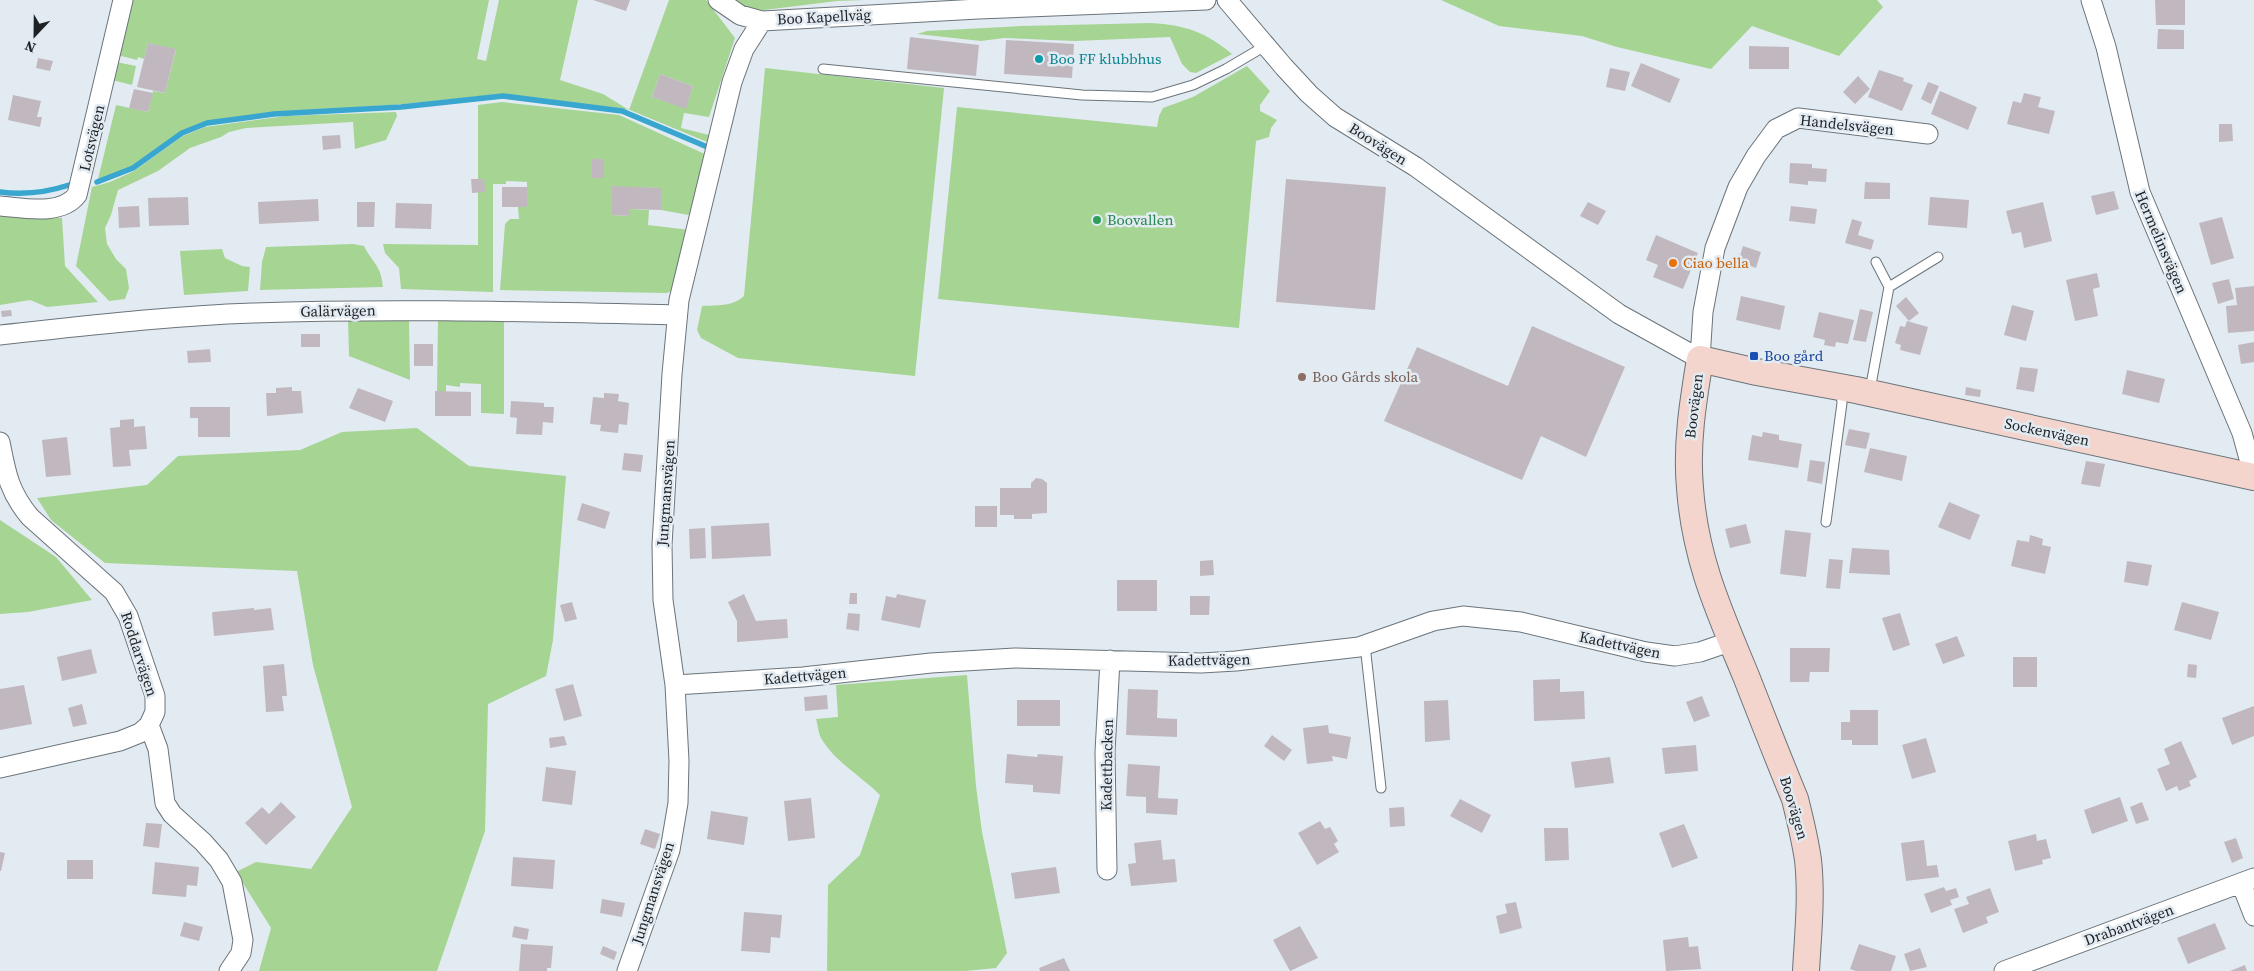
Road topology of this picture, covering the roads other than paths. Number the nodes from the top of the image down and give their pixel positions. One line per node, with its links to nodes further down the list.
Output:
1 (123, 0): 11 (street, Lotsvägen)
2 (718, 0): 7 (street, Boo Kapellväg)
3 (1206, 0): 7 (street, Boo Kapellväg)
4 (1218, 0): 5 (street)
5 (1227, 0): 8 (street, Boovägen)
6 (2091, 0): 21 (street, Hermelinsvägen)
7 (762, 21): 15 (street, Jungmansvägen)
8 (1266, 46): 9 (lane); 17 (street, Boovägen)
9 (823, 69)
10 (1928, 134): 17 (street, Handelsvägen)
11 (0, 206)
12 (1938, 257): 14 (lane)
13 (1876, 262): 14 (lane)
14 (1889, 287): 19 (lane)
15 (677, 315): 16 (street, Galärvägen); 26 (street, Jungmansvägen)
16 (0, 336)
17 (1700, 359): 18 (street, Sockenvägen); 23 (street, Boovägen)
18 (1840, 387): 19 (street, Sockenvägen); 22 (lane)
19 (1869, 393): 21 (street, Sockenvägen)
20 (0, 442): 27 (street, Roddarvägen)
21 (2254, 477)
22 (1826, 522)
23 (1732, 641): 24 (street, Kadettvägen); 35 (street, Boovägen)
24 (1365, 645): 25 (street, Kadettvägen); 29 (lane)
25 (1110, 660): 26 (street, Kadettvägen); 30 (street, Kadettbacken)
26 (675, 685): 34 (street, Jungmansvägen)
27 (149, 725): 28 (street); 33 (street)
28 (0, 768)
29 (1381, 788)
30 (1107, 870)
31 (2248, 880): 32 (street); 36 (street, Drabantvägen)
32 (2254, 916)
33 (229, 971)
34 (627, 971)
35 (1806, 971)
36 (2004, 971)

